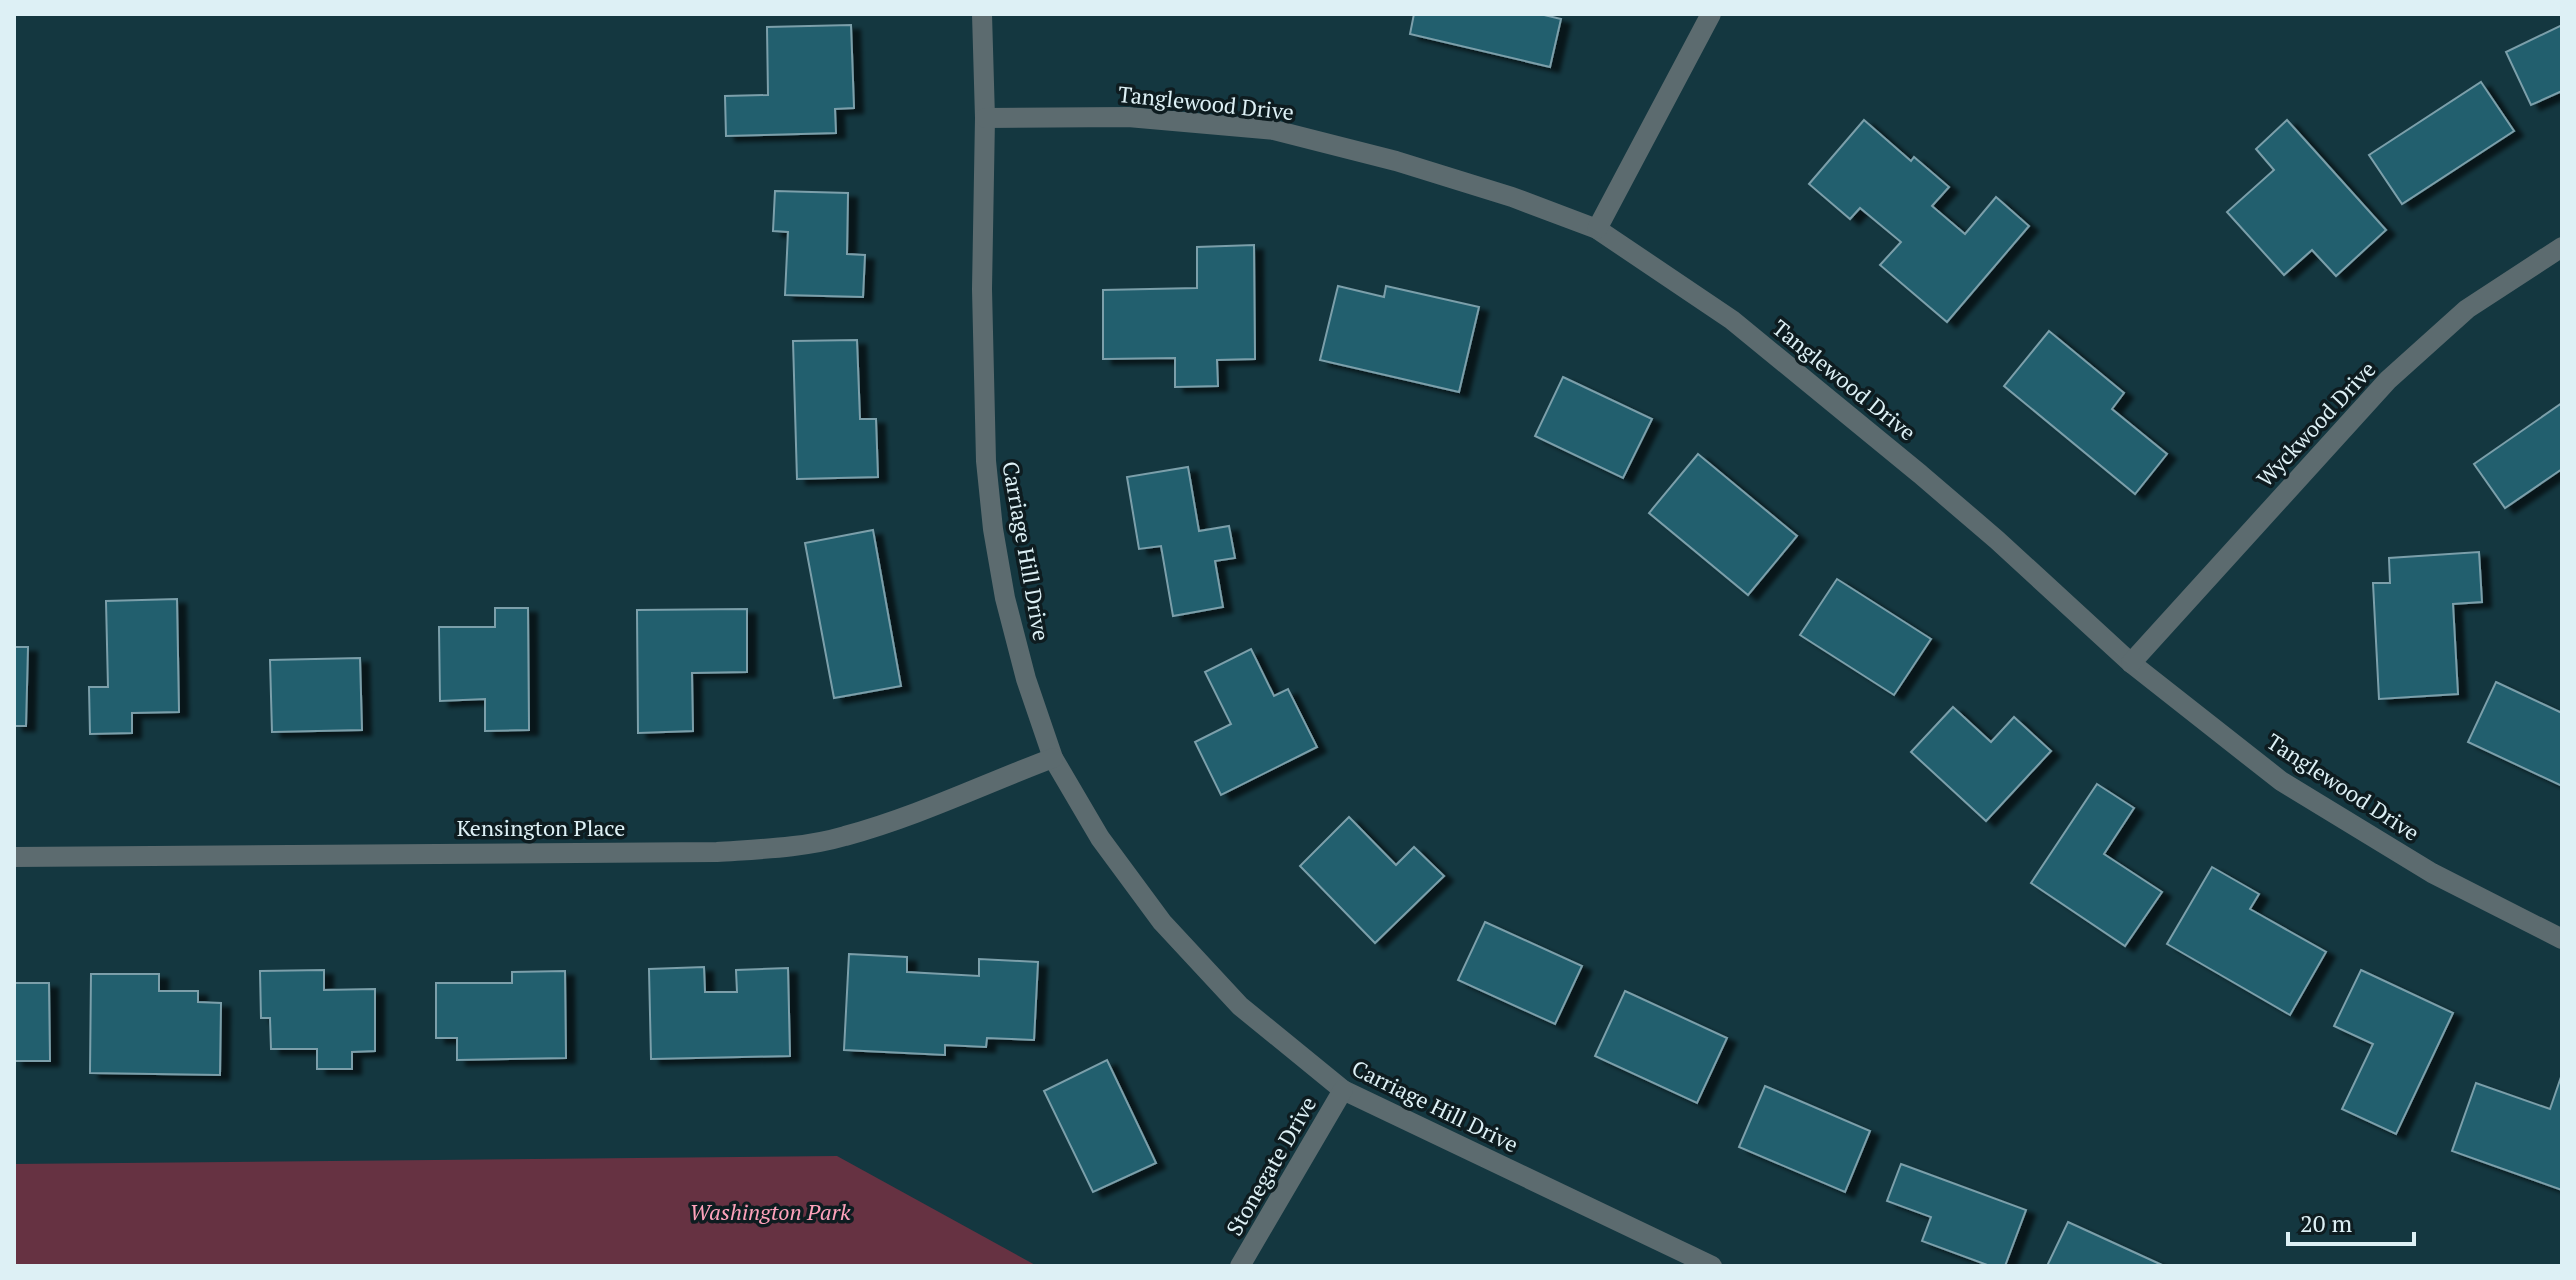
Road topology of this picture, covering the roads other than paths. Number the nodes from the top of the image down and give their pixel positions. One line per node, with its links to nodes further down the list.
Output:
1 (982, 14): 3 (street, Carriage Hill Drive)
2 (1711, 14): 4 (street)
3 (985, 118): 4 (street, Tanglewood Drive); 7 (street, Carriage Hill Drive)
4 (1597, 229): 6 (street, Tanglewood Drive)
5 (2562, 247): 6 (street, Wyckwood Drive)
6 (2131, 663): 9 (street, Tanglewood Drive)
7 (1053, 758): 8 (street, Kensington Place); 10 (street, Carriage Hill Drive)
8 (14, 857)
9 (2562, 939)
10 (1343, 1090): 11 (street, Stonegate Drive); 12 (street, Carriage Hill Drive)
11 (1240, 1266)
12 (1712, 1266)

